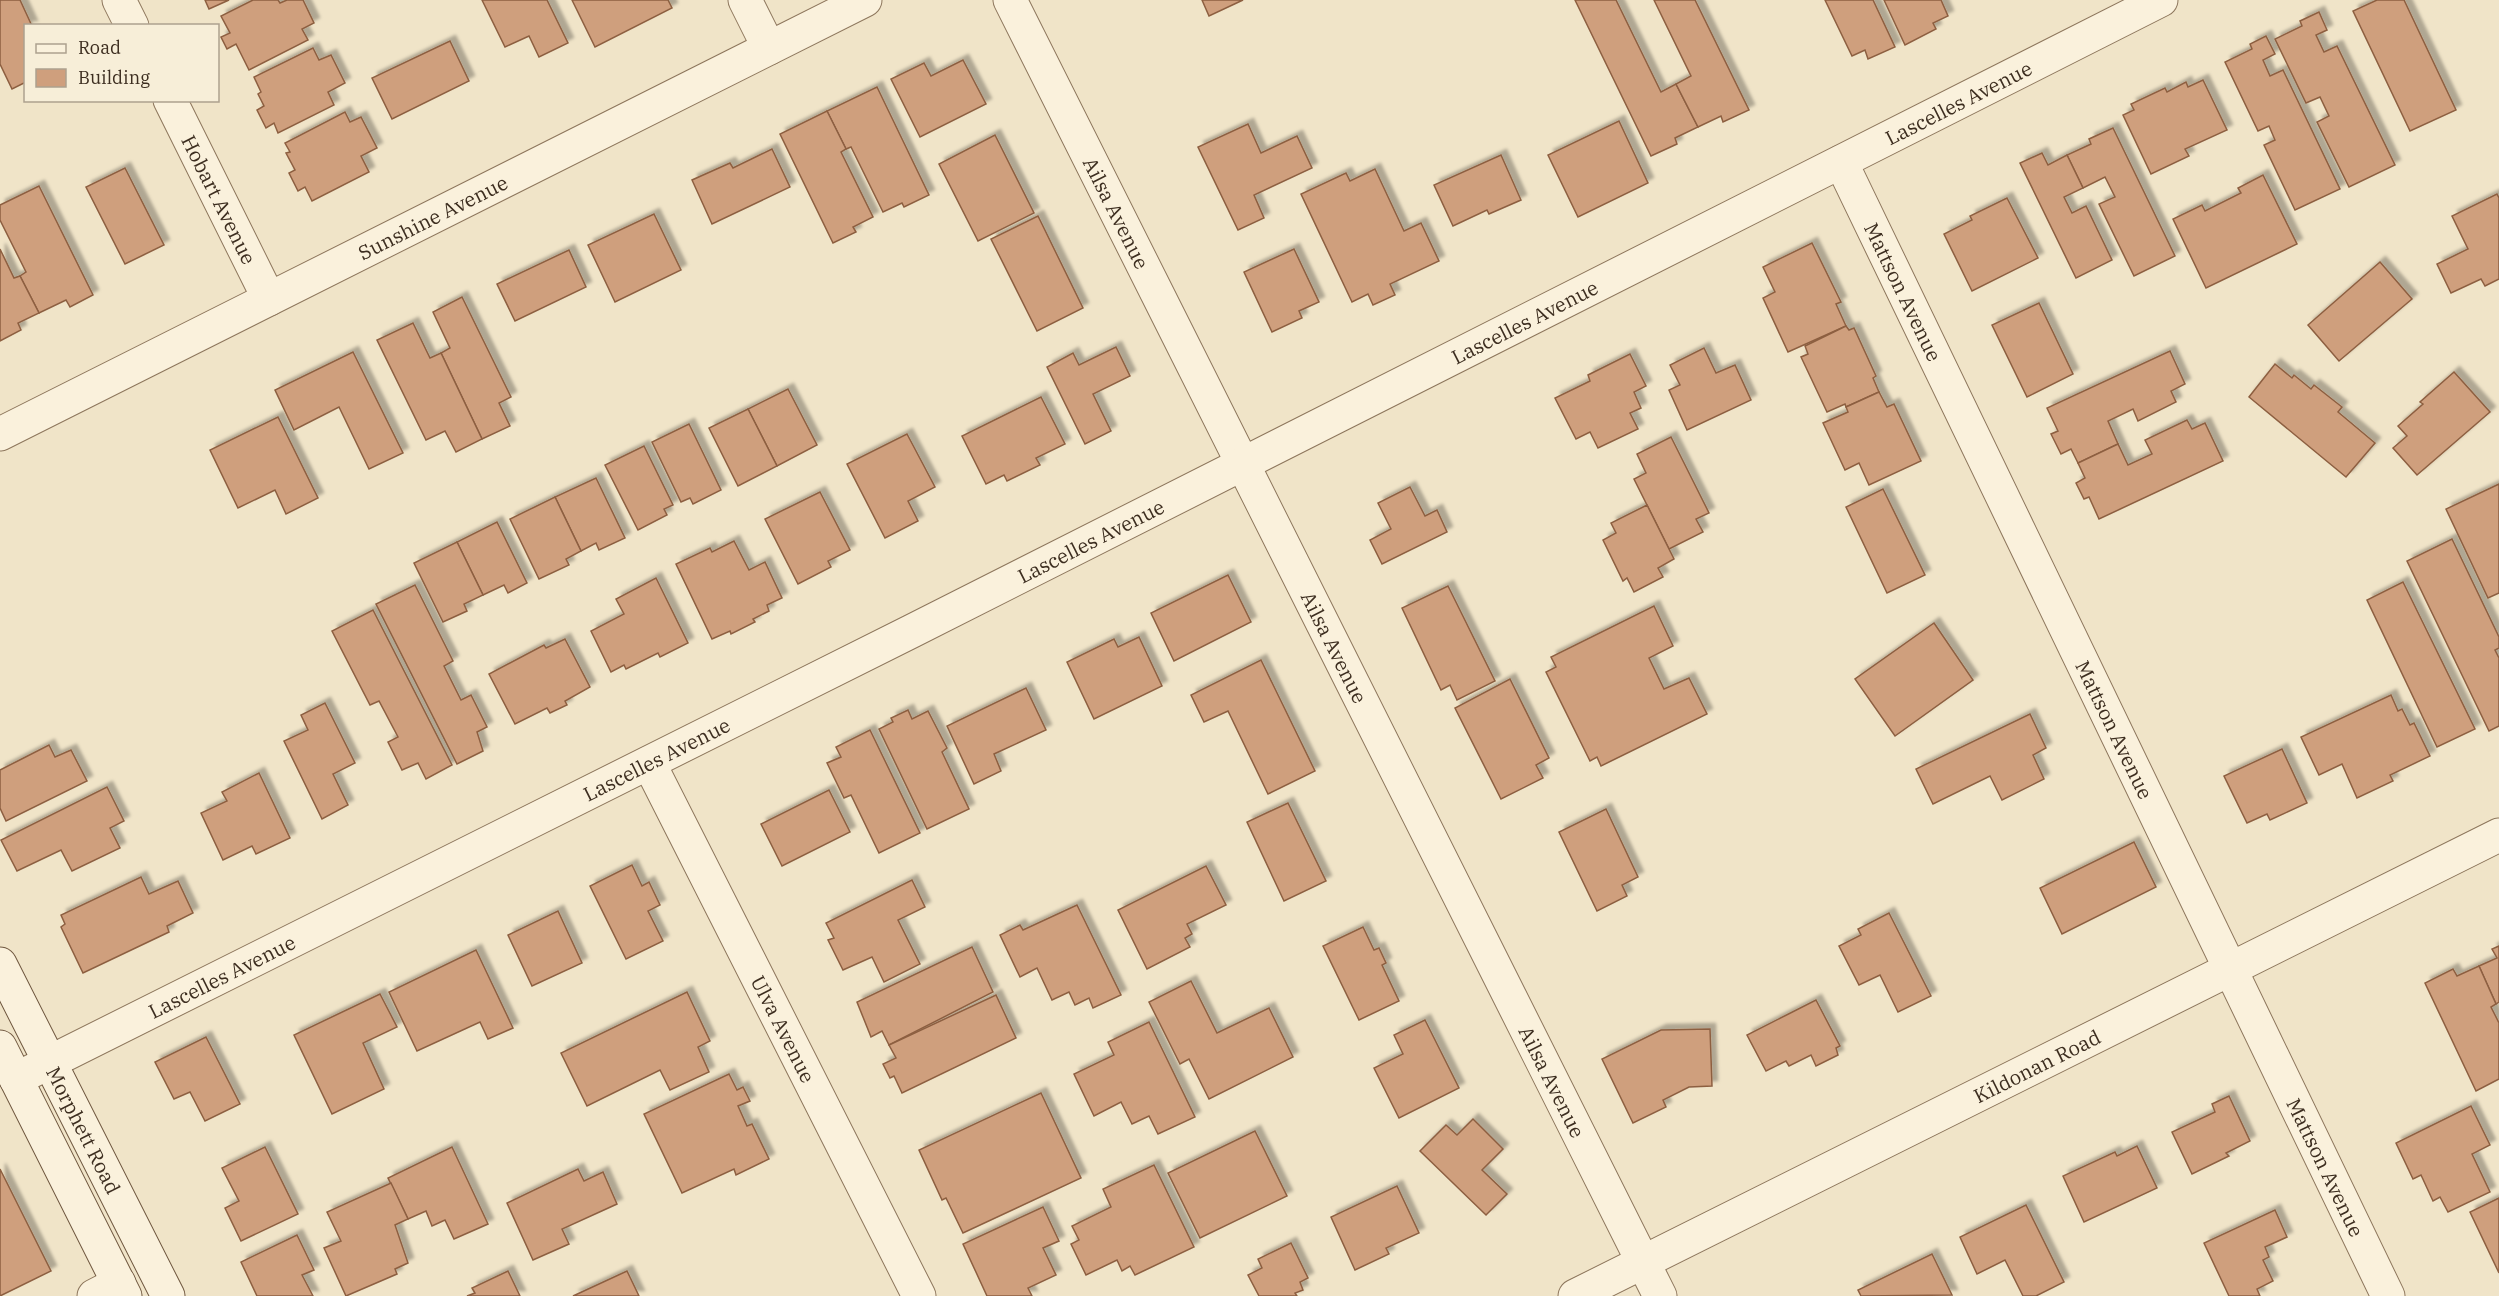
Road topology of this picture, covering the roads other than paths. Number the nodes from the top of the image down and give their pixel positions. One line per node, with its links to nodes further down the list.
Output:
1 (119, 0): 6 (street)
2 (745, 0): 7 (street)
3 (865, 0): 7 (street, Sunshine Avenue)
4 (1010, 0): 12 (street, Ailsa Avenue)
5 (2161, 0): 9 (street, Lascelles Avenue)
6 (131, 24)
7 (769, 48): 10 (street, Sunshine Avenue)
8 (171, 102): 10 (street, Hobart Avenue)
9 (1841, 162): 12 (street, Lascelles Avenue); 16 (street, Mattson Avenue)
10 (270, 299): 11 (street, Sunshine Avenue)
11 (0, 434)
12 (1242, 464): 13 (street, Lascelles Avenue); 20 (street, Ailsa Avenue)
13 (649, 763): 18 (street, Lascelles Avenue); 23 (street, Ulva Avenue)
14 (2499, 835): 16 (street, Kildonan Road)
15 (0, 964): 18 (street, Morphett Road)
16 (2230, 969): 20 (street, Kildonan Road); 26 (street, Mattson Avenue)
17 (0, 1047): 19 (street, Morphett Road)
18 (50, 1063): 19 (street, Lascelles Avenue); 22 (street, Morphett Road)
19 (16, 1079): 21 (street, Morphett Road)
20 (1643, 1262): 24 (street, Kildonan Road); 25 (street, Ailsa Avenue)
21 (113, 1292)
22 (168, 1296)
23 (919, 1296)
24 (1575, 1296)
25 (1660, 1296)
26 (2388, 1296)

